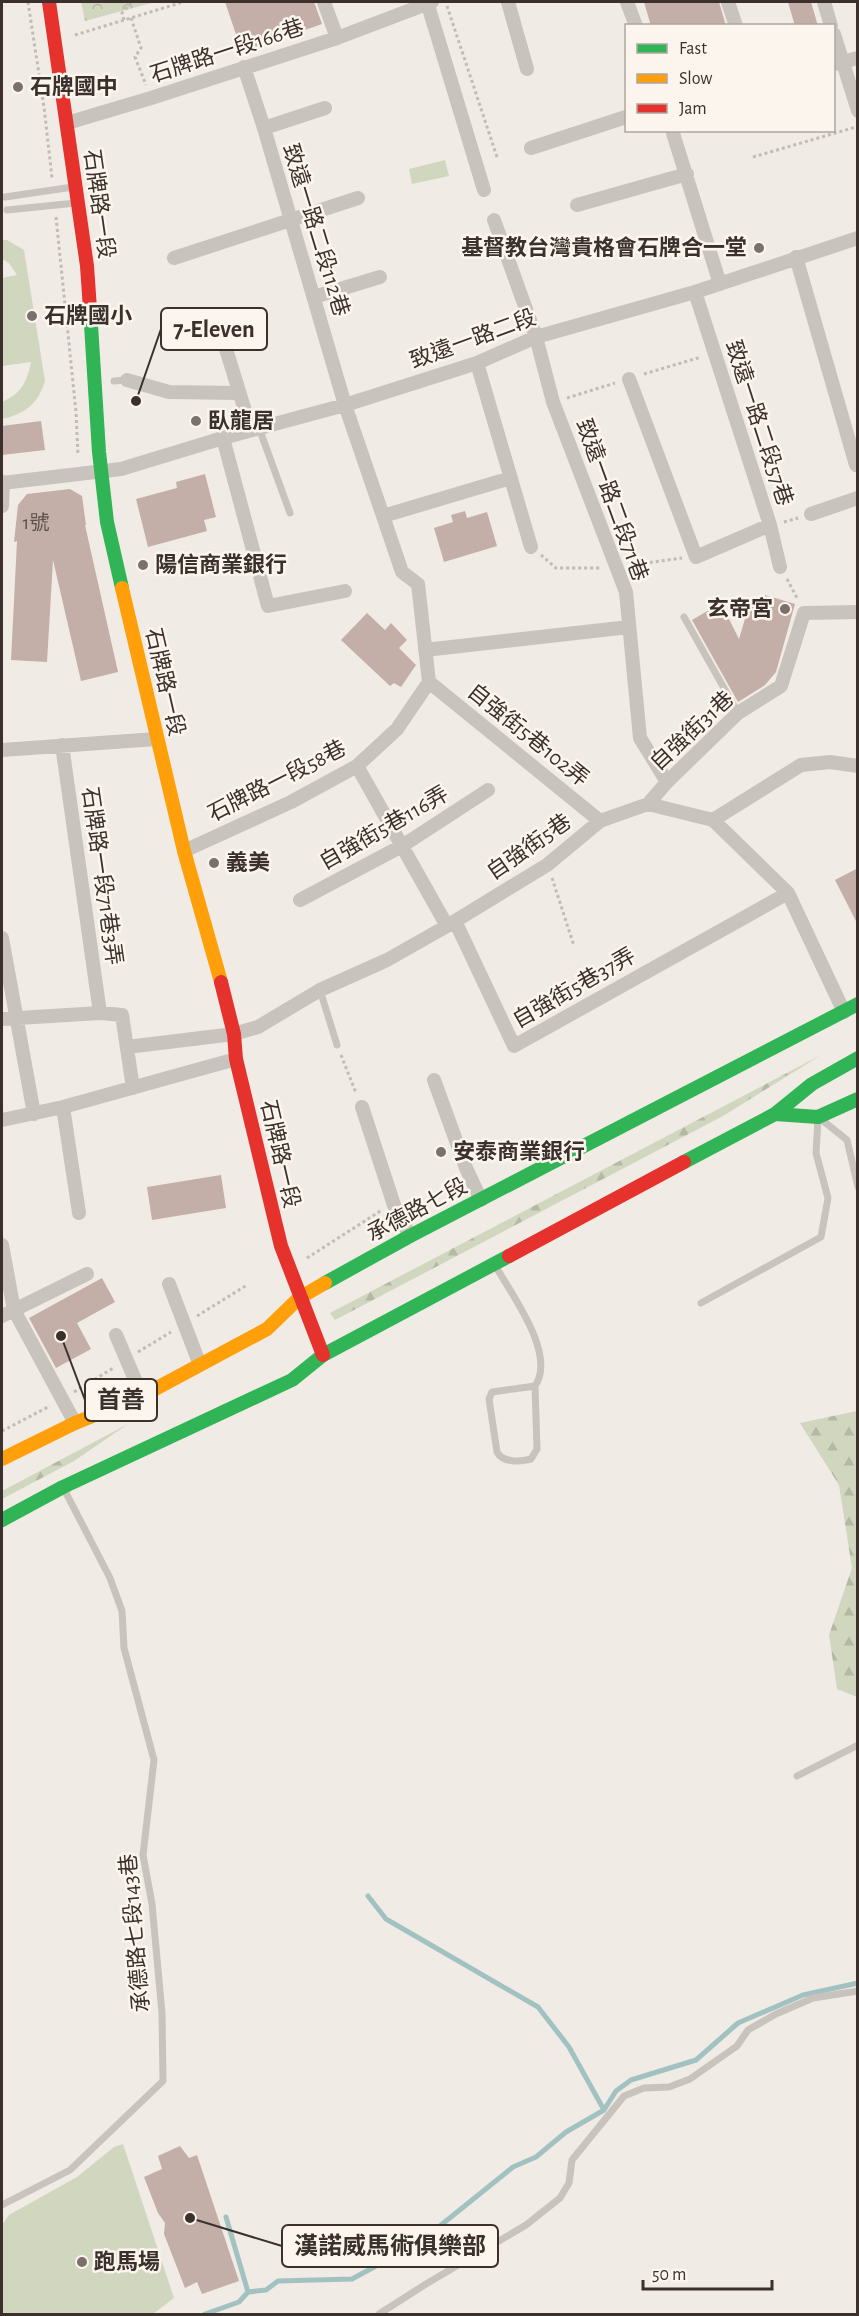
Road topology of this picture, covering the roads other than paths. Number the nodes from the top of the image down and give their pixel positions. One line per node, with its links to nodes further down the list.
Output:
1 (50, 2): 20 (main road, 石牌路一段)
2 (324, 2): 11 (street)
3 (429, 2): 11 (street, 石牌路一段166巷); 26 (street)
4 (508, 2): 16 (street)
5 (627, 2): 8 (street)
6 (728, 2): 9 (street)
7 (824, 2): 10 (street)
8 (635, 24)
9 (735, 24)
10 (830, 24)
11 (337, 38): 15 (street, 石牌路一段166巷)
12 (835, 41): 14 (street)
13 (858, 58): 14 (street)
14 (838, 63): 18 (street)
15 (244, 68): 20 (street, 石牌路一段166巷); 21 (street, 致遠一路二段112巷)
16 (527, 69)
17 (325, 108): 21 (street)
18 (858, 111)
19 (625, 118): 23 (street)
20 (67, 123): 25 (main road, 石牌路一段)
21 (264, 128): 32 (street, 致遠一路二段112巷)
22 (673, 132): 24 (street)
23 (531, 148)
24 (687, 174): 30 (street); 38 (street)
25 (76, 187): 27 (lane); 29 (main road, 石牌路一段)
26 (484, 190)
27 (5, 197)
28 (358, 198): 32 (street)
29 (79, 202): 31 (lane); 51 (main road, 石牌路一段)
30 (577, 205)
31 (7, 210)
32 (290, 219): 36 (street); 40 (street, 致遠一路二段112巷)
33 (494, 220): 42 (street, 致遠一路二段71巷)
34 (858, 238): 35 (street, 致遠一路二段)
35 (796, 257): 38 (street, 致遠一路二段); 50 (street)
36 (174, 258)
37 (380, 277): 40 (street)
38 (720, 284): 39 (street, 致遠一路二段)
39 (695, 292): 42 (street, 致遠一路二段); 59 (street, 致遠一路二段57巷)
40 (314, 297): 47 (street, 致遠一路二段112巷)
41 (217, 320): 46 (street)
42 (536, 337): 43 (street, 致遠一路二段); 65 (street, 致遠一路二段71巷)
43 (477, 363): 47 (street, 致遠一路二段); 52 (street)
44 (629, 379): 59 (street)
45 (121, 380): 46 (street)
46 (238, 393): 48 (street)
47 (345, 405): 48 (street, 致遠一路二段); 58 (street, 致遠一路二段112巷)
48 (255, 429): 49 (street, 致遠一路二段); 56 (lane)
49 (224, 438): 51 (street, 致遠一路二段); 62 (street)
50 (856, 465)
51 (101, 471): 53 (street, 致遠一路二段); 69 (main road, 石牌路一段)
52 (511, 477): 58 (street); 60 (street)
53 (2, 482): 55 (street)
54 (858, 498): 57 (street)
55 (2, 506)
56 (290, 513)
57 (811, 514)
58 (383, 516): 66 (street, 致遠一路二段112巷)
59 (770, 525): 61 (street, 致遠一路二段57巷)
60 (531, 547)
61 (780, 567)
62 (345, 591)
63 (858, 612): 68 (street, 自強街31巷)
64 (684, 617): 68 (lane)
65 (629, 627): 66 (street); 74 (street, 致遠一路二段71巷)
66 (424, 650): 67 (street)
67 (429, 682): 72 (street, 石牌路一段58巷); 78 (street, 自強街5巷102弄)
68 (738, 713): 74 (street, 自強街31巷)
69 (156, 739): 70 (street); 80 (main road, 石牌路一段)
70 (62, 745): 71 (street); 88 (street, 石牌路一段71巷3弄)
71 (2, 750)
72 (357, 766): 79 (street); 80 (street, 石牌路一段58巷)
73 (858, 766): 77 (street)
74 (667, 782): 76 (street, 自強街31巷)
75 (488, 790): 79 (street, 自強街5巷116弄)
76 (648, 804): 77 (street); 78 (street, 自強街5巷)
77 (713, 820): 81 (street)
78 (600, 821): 83 (street, 自強街5巷)
79 (402, 846): 82 (street, 自強街5巷116弄); 83 (street)
80 (184, 851): 91 (main road, 石牌路一段)
81 (789, 893): 83 (street, 自強街5巷37弄); 87 (street)
82 (300, 900)
83 (451, 923): 85 (street, 自強街5巷)
84 (2, 938): 89 (street)
85 (320, 990): 91 (street, 自強街5巷); 92 (lane)
86 (858, 1004): 87 (main road, 承德路七段)
87 (844, 1012): 106 (main road, 承德路七段)
88 (100, 1013): 89 (street); 93 (street)
89 (17, 1018): 90 (street); 101 (street)
90 (2, 1019)
91 (234, 1034): 93 (street, 自強街5巷); 95 (main road, 石牌路一段)
92 (337, 1045)
93 (127, 1047): 97 (street)
94 (858, 1058): 102 (main road)
95 (237, 1059): 97 (street); 113 (main road, 石牌路一段)
96 (434, 1080): 106 (street)
97 (133, 1088): 99 (street)
98 (858, 1099): 103 (main road)
99 (63, 1107): 101 (street); 107 (street)
100 (362, 1107): 108 (street)
101 (34, 1114): 104 (street)
102 (775, 1114): 103 (main road); 110 (main road)
103 (818, 1116): 105 (lane); 114 (lane)
104 (2, 1120)
105 (858, 1187)
106 (481, 1200): 108 (main road, 承德路七段)
107 (79, 1213)
108 (410, 1236): 113 (main road, 承德路七段)
109 (2, 1245): 115 (street)
110 (494, 1264): 118 (main road); 120 (lane)
111 (87, 1274): 115 (street)
112 (169, 1284): 119 (street)
113 (299, 1298): 118 (main road, 石牌路一段); 119 (main road, 承德路七段)
114 (701, 1303)
115 (14, 1310): 116 (street); 122 (street)
116 (2, 1316)
117 (116, 1335): 121 (street)
118 (322, 1355): 124 (main road)
119 (200, 1365): 121 (main road, 承德路七段)
120 (535, 1386): 120 (lane)
121 (142, 1396): 122 (main road, 承德路七段)
122 (75, 1423): 123 (main road, 承德路七段)
123 (2, 1459)
124 (63, 1487): 125 (main road); 129 (lane, 承德路七段143巷)
125 (2, 1520)
126 (858, 1744): 127 (lane)
127 (797, 1776)
128 (858, 1990): 130 (lane)
129 (2, 2205)
130 (379, 2314)

